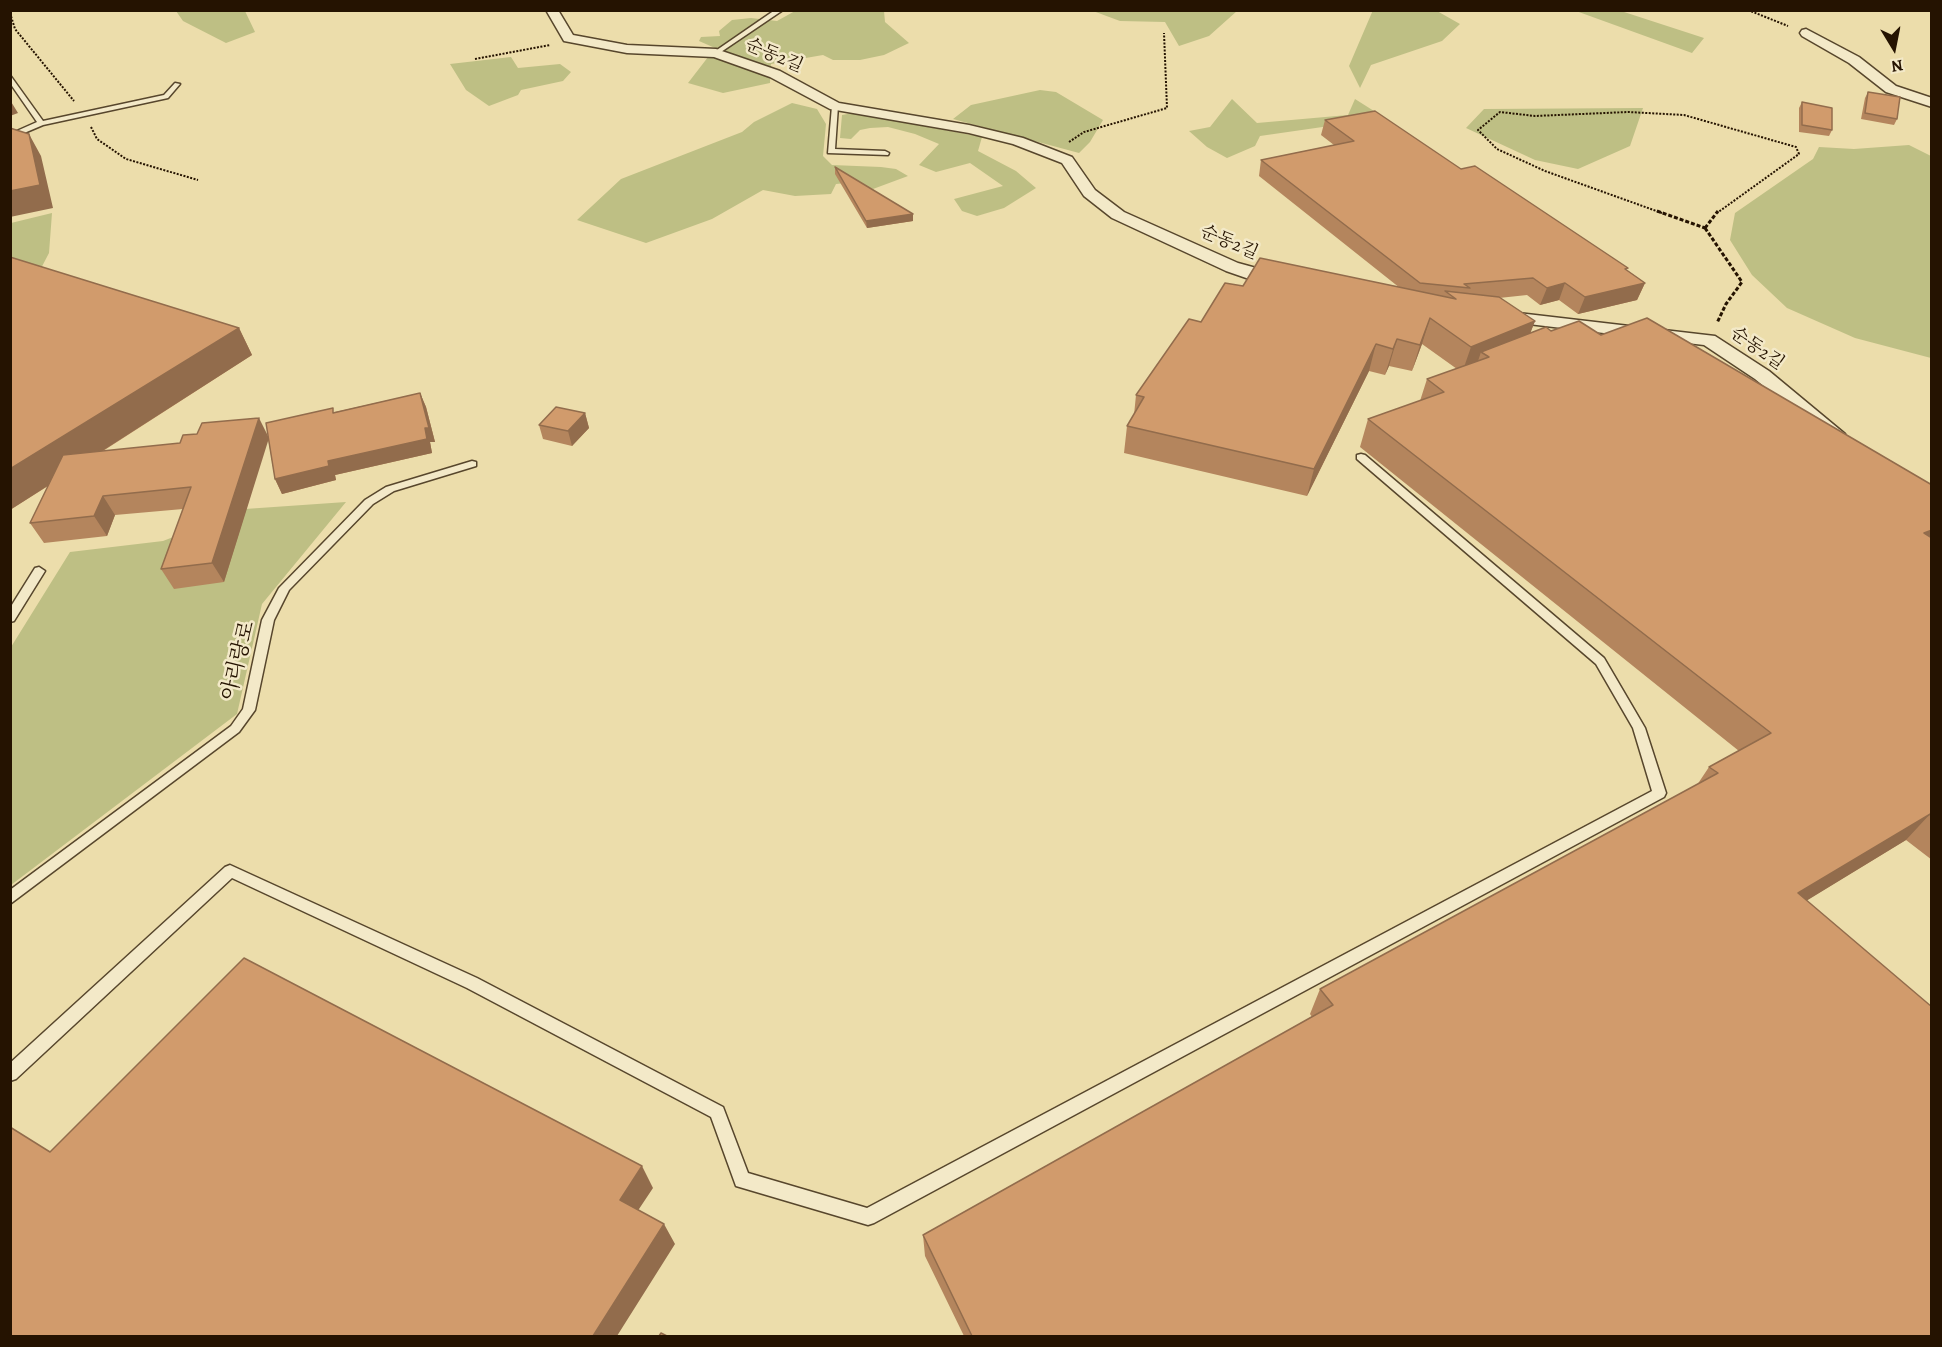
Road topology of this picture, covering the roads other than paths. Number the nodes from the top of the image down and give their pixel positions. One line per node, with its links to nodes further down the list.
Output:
1 (552, 10): 4 (street, 순동2길)
2 (780, 10): 4 (lane)
3 (1806, 33): 7 (street)
4 (716, 53): 8 (street, 순동2길)
5 (10, 77): 9 (lane)
6 (177, 84): 9 (lane)
7 (1932, 102)
8 (835, 106): 11 (lane); 12 (street, 순동2길)
9 (42, 123): 10 (lane)
10 (10, 138)
11 (885, 153)
12 (1302, 285)
13 (1483, 314): 14 (street, 순동2길)
14 (1845, 442)
15 (1361, 457): 20 (lane)
16 (472, 464): 19 (lane, 아리랑로)
17 (39, 571): 18 (lane)
18 (10, 618)
19 (10, 897)
20 (10, 1074)

